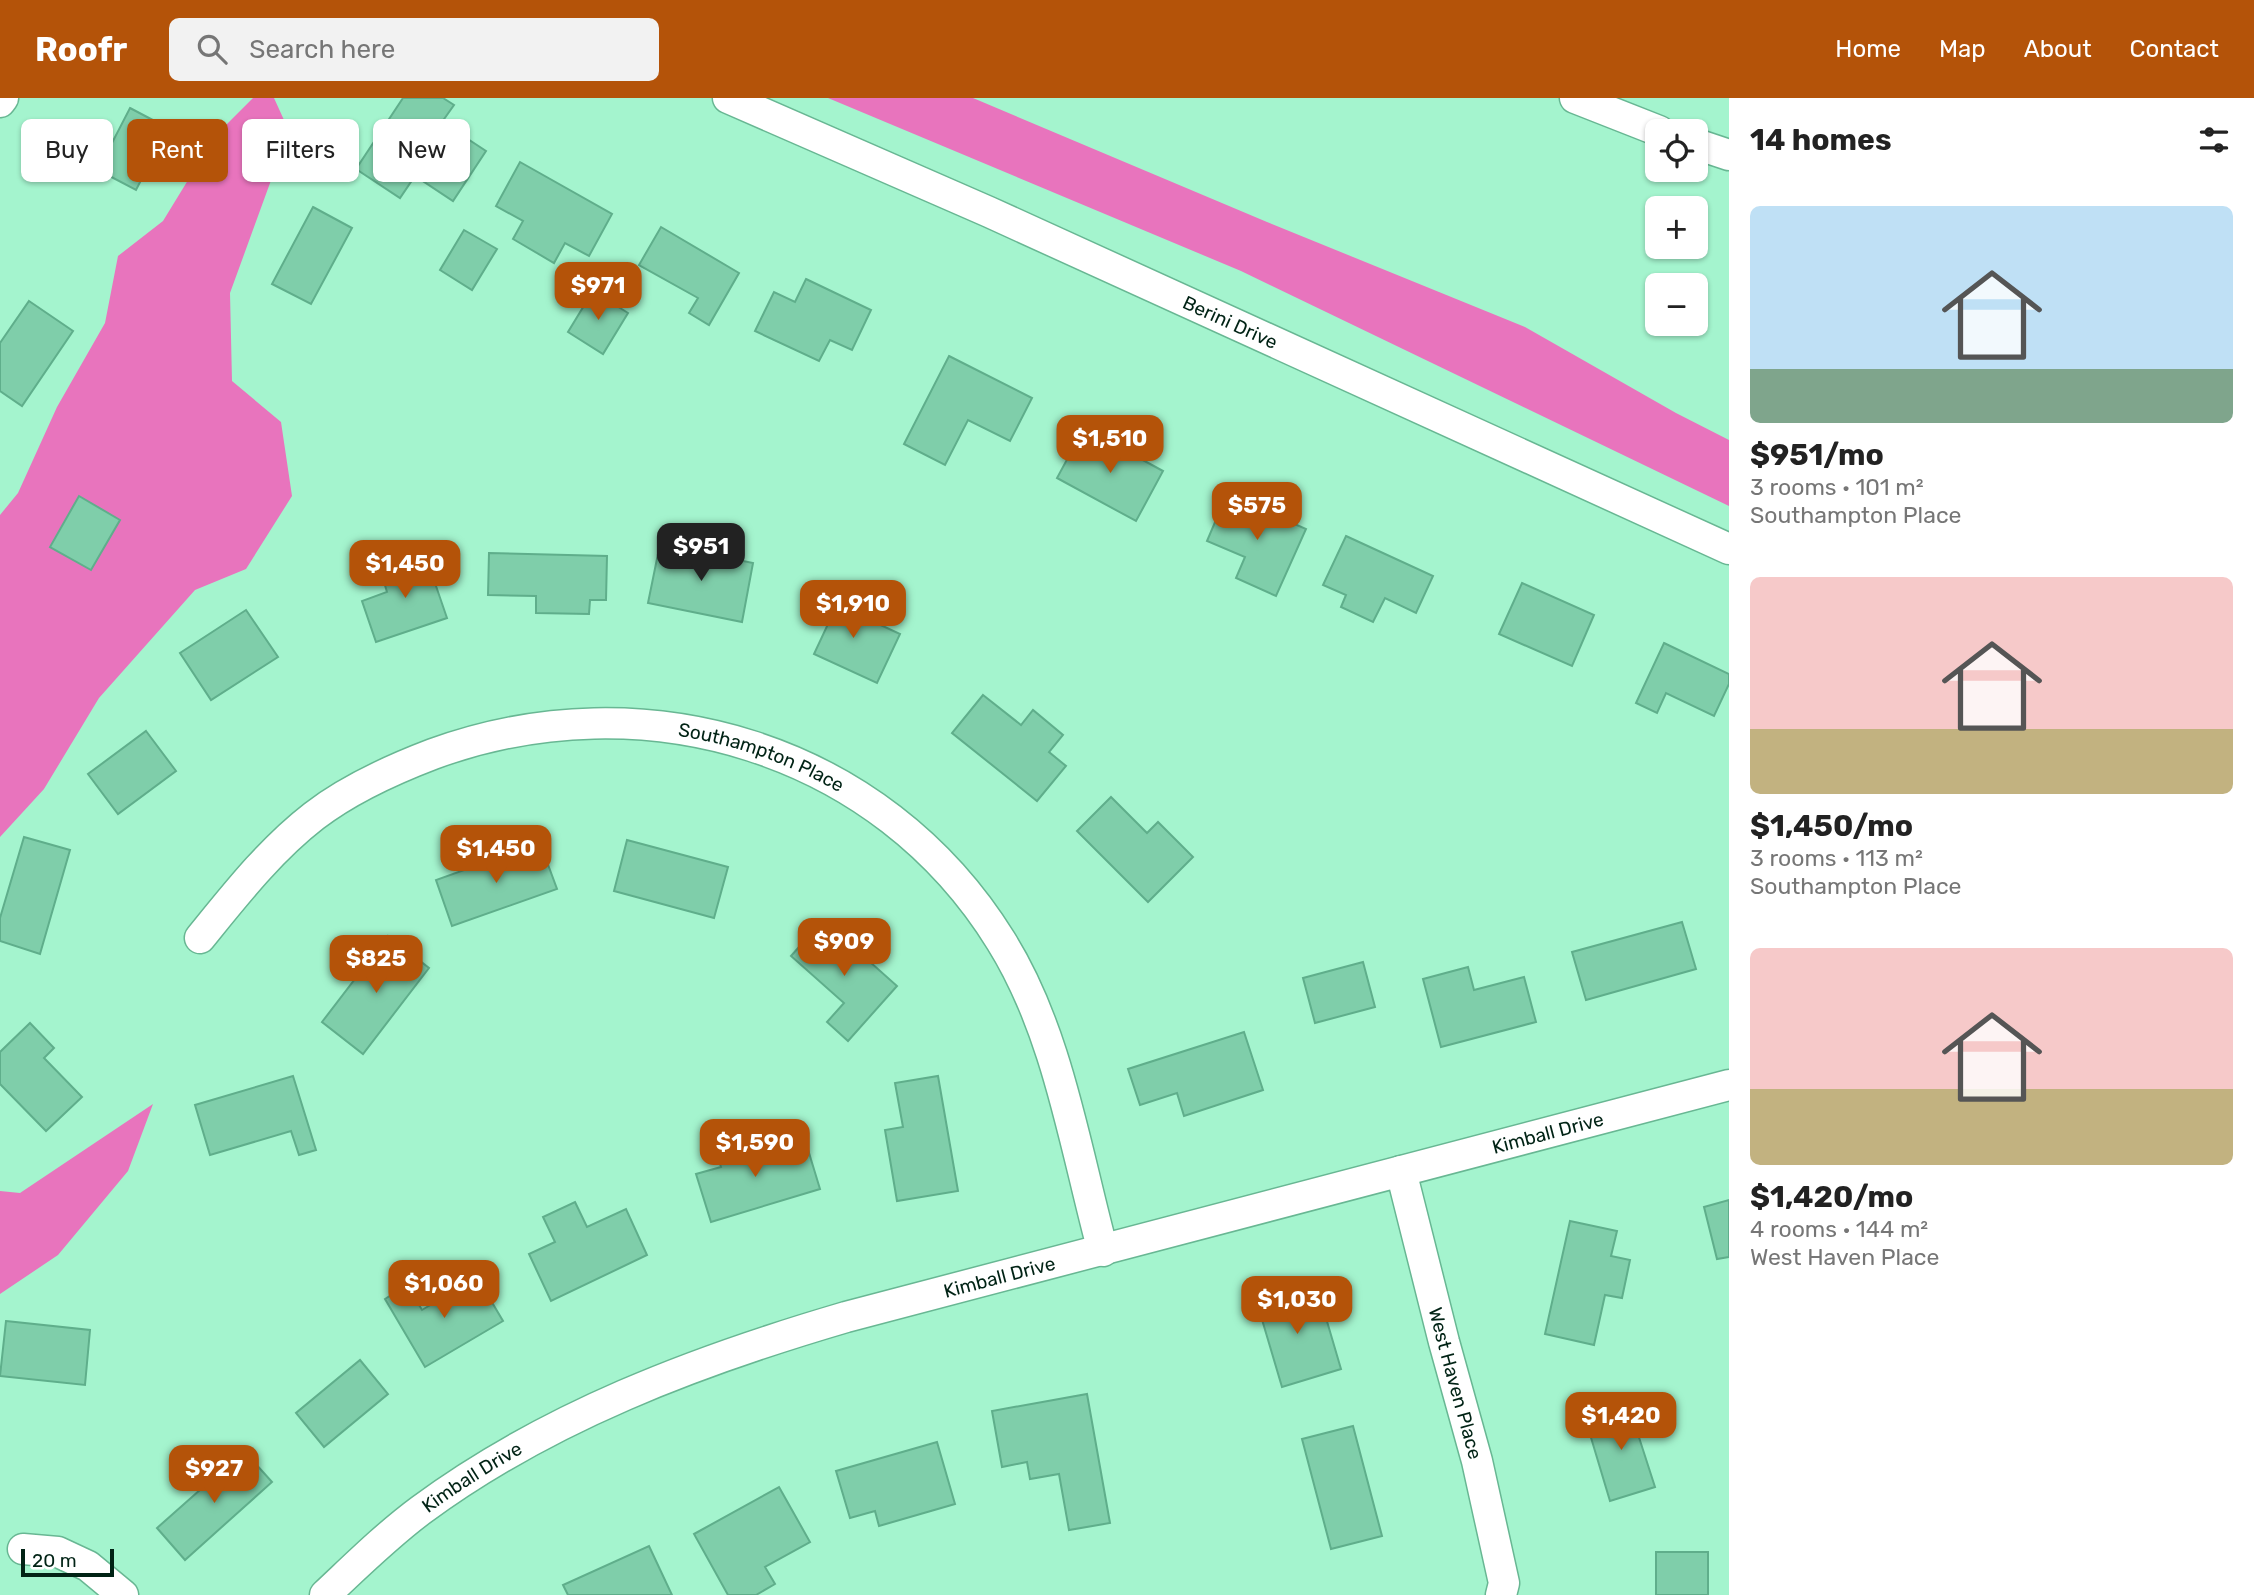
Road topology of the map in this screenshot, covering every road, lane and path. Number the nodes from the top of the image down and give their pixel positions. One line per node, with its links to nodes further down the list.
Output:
1 (728, 98): 6 (street, Berini Drive)
2 (1575, 98): 3 (street)
3 (1645, 126)
4 (1708, 148): 5 (street)
5 (1729, 155)
6 (1729, 549)
7 (200, 937): 10 (street, Southampton Place)
8 (1729, 1085): 9 (street, Kimball Drive)
9 (1401, 1171): 10 (street, Kimball Drive); 14 (street, West Haven Place)
10 (1103, 1251): 13 (street, Kimball Drive)
11 (23, 1549): 12 (street)
12 (123, 1595)
13 (325, 1595)
14 (1501, 1595)

